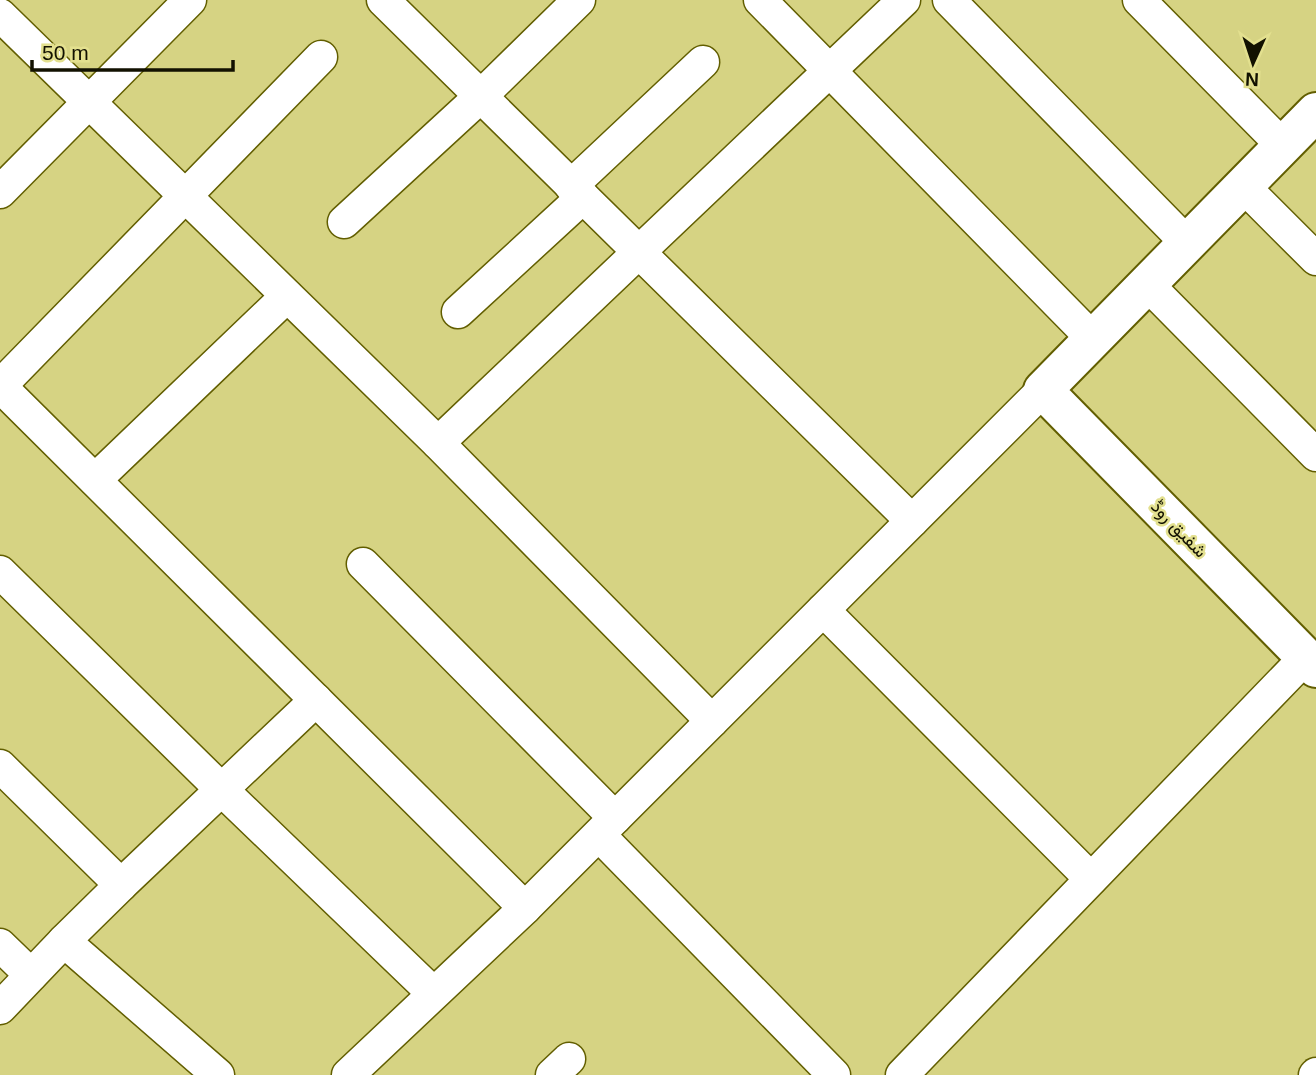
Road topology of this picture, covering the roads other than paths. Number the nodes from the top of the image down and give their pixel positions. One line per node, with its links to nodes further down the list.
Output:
1 (13, 0): 9 (street)
2 (190, 0): 14 (street)
3 (383, 0): 13 (street)
4 (579, 0): 13 (street)
5 (760, 0): 12 (street)
6 (904, 0): 12 (street)
7 (949, 0): 22 (street)
8 (1139, 0): 16 (street)
9 (0, 14): 14 (street)
10 (321, 57): 20 (street)
11 (703, 62): 19 (street)
12 (830, 71): 23 (street); 28 (street)
13 (481, 96): 19 (street); 21 (street)
14 (89, 102): 18 (street); 20 (street)
15 (1316, 112): 16 (street)
16 (1283, 146): 17 (street)
17 (1243, 186): 22 (street); 24 (street)
18 (0, 192)
19 (577, 192): 23 (street); 27 (street)
20 (185, 196): 26 (street); 29 (street)
21 (344, 222)
22 (1188, 243): 25 (street)
23 (640, 253): 31 (street); 34 (street)
24 (1316, 260)
25 (1147, 284): 28 (street); 32 (street)
26 (287, 296): 31 (street); 33 (street)
27 (458, 312)
28 (1093, 339): 30 (street)
29 (0, 386): 33 (street)
30 (1043, 390): 34 (street); 38 (street, شفیق روڈ)
31 (438, 443): 40 (street)
32 (1316, 455)
33 (95, 480): 39 (street)
34 (912, 521): 37 (street)
35 (363, 564): 43 (street)
36 (0, 572): 42 (street)
37 (823, 610): 40 (street); 44 (street)
38 (1311, 663): 44 (street)
39 (316, 700): 42 (street); 46 (street)
40 (712, 721): 43 (street)
41 (0, 766): 45 (street)
42 (222, 790): 45 (street); 50 (street)
43 (607, 826): 46 (street); 54 (street)
44 (1091, 879): 55 (street)
45 (121, 885): 47 (street)
46 (526, 908): 50 (street)
47 (64, 941): 49 (street); 52 (street)
48 (0, 945): 49 (street)
49 (31, 975): 51 (street)
50 (433, 993): 53 (street)
51 (0, 1007)
52 (218, 1075)
53 (348, 1075)
54 (834, 1075)
55 (902, 1075)

